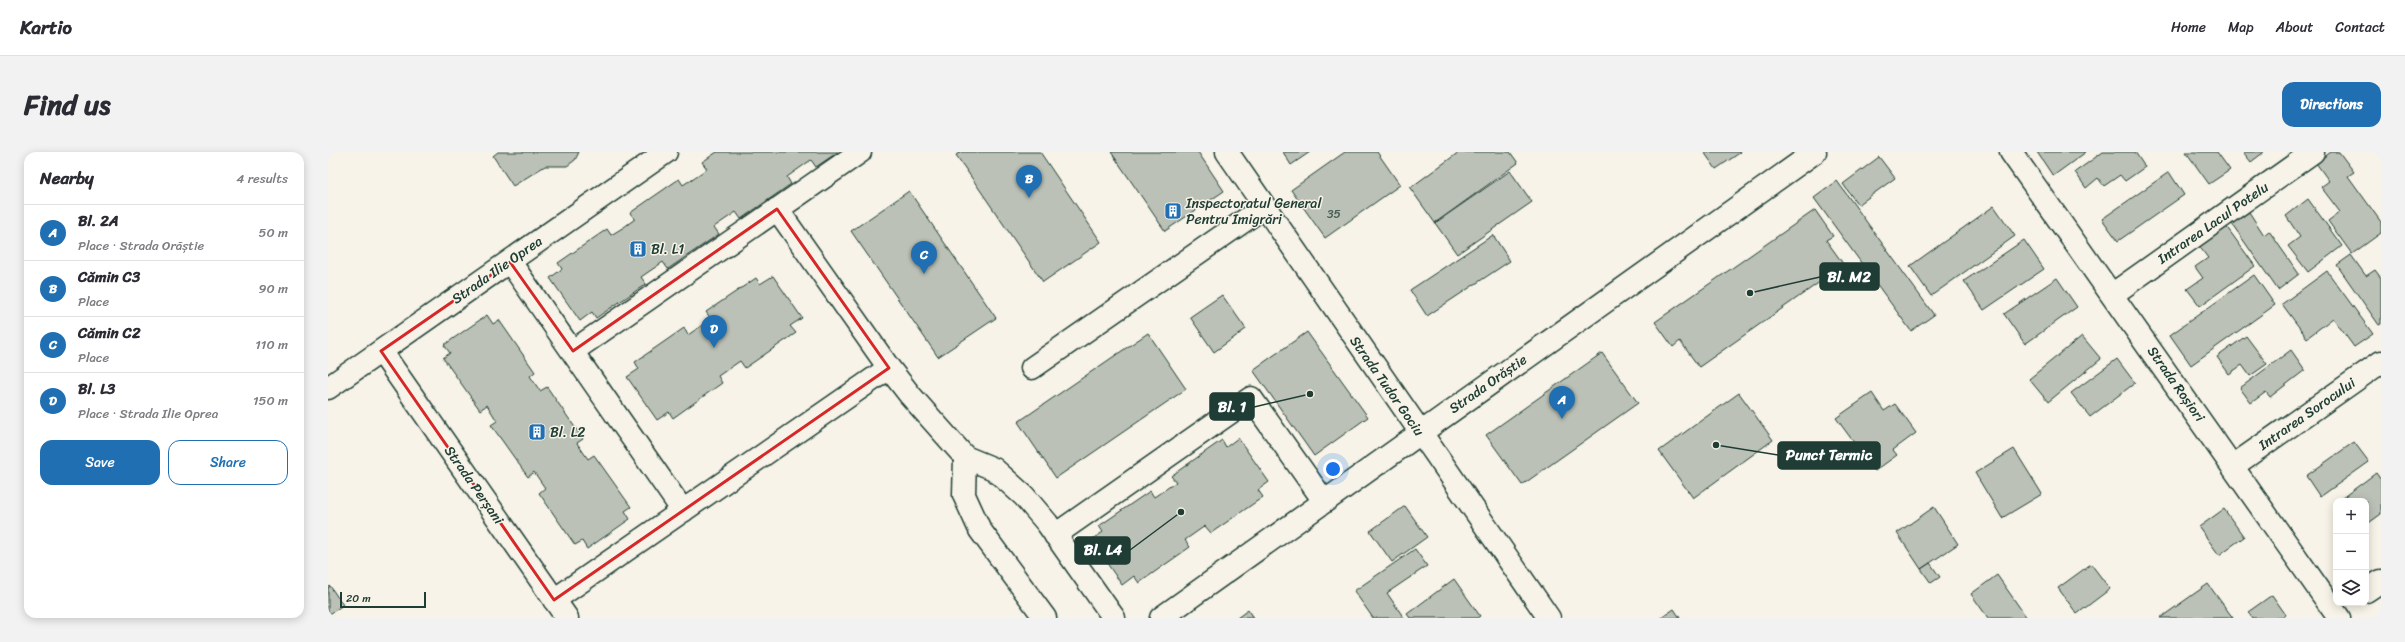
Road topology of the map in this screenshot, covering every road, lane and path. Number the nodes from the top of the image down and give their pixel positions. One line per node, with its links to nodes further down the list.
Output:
1 (666, 152): 9 (street, Strada Ilie Oprea)
2 (860, 152): 8 (street)
3 (1227, 152): 7 (street, Strada Tudor Gociu)
4 (1815, 152): 17 (street, Strada Orăștie)
5 (2011, 152): 10 (street, Strada Roșiori)
6 (2313, 152): 10 (street, Intrarea Lacul Potelu)
7 (1264, 207): 15 (street); 17 (street, Strada Tudor Gociu)
8 (777, 209): 12 (street); 14 (street)
9 (510, 262): 11 (street, Strada Ilie Oprea); 12 (street)
10 (2113, 294): 19 (street, Strada Roșiori)
11 (381, 351): 16 (street, Strada Ilie Oprea); 25 (street, Strada Perșani)
12 (573, 351): 21 (street)
13 (2381, 362): 19 (street, Intrarea Sorocului)
14 (889, 368): 18 (street); 21 (street)
15 (1032, 368)
16 (328, 388)
17 (1419, 433): 20 (street, Strada Orăștie); 31 (street, Strada Tudor Gociu)
18 (965, 457): 22 (street); 28 (street)
19 (2233, 466): 26 (street, Strada Roșiori)
20 (1324, 501): 22 (street); 30 (street, Strada Orăștie)
21 (682, 511): 25 (street)
22 (1055, 535): 29 (street)
23 (2381, 581): 24 (street)
24 (2369, 590)
25 (554, 600): 27 (street, Strada Perșani)
26 (2338, 613)
27 (567, 618)
28 (1045, 618)
29 (1114, 618)
30 (1161, 618)
31 (1548, 618)

